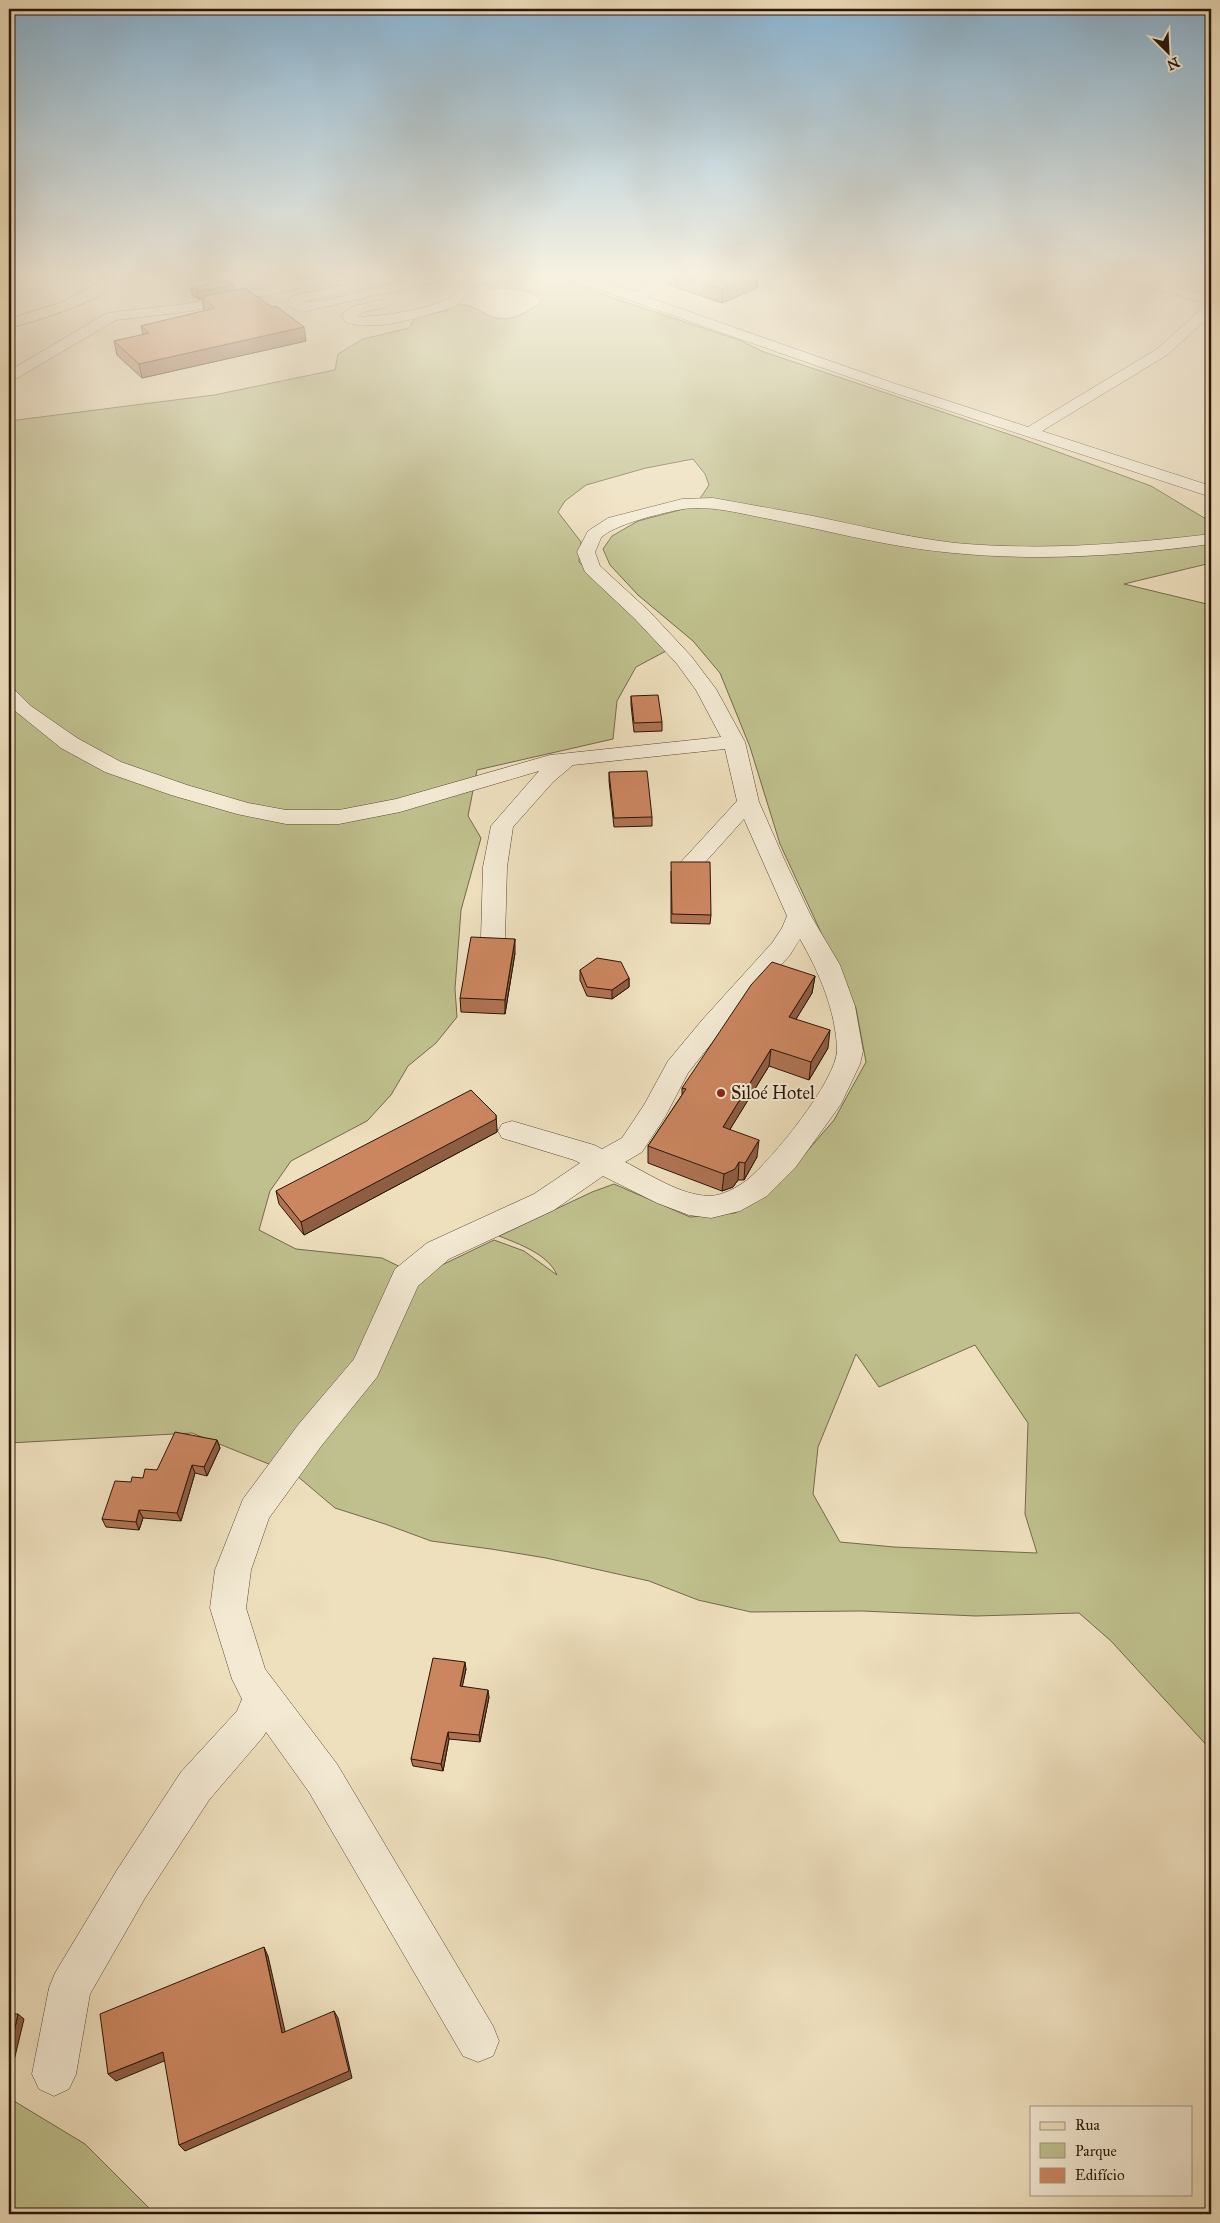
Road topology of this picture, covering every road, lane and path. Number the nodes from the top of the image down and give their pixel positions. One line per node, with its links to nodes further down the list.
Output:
1 (870, 380): 3 (street)
2 (1116, 380): 3 (street)
3 (1030, 432): 4 (street)
4 (1211, 492)
5 (1211, 539): 7 (street)
6 (9, 695): 8 (street)
7 (734, 742): 8 (street); 9 (street)
8 (567, 759): 12 (street)
9 (748, 802): 10 (street); 11 (street)
10 (692, 863)
11 (798, 916): 14 (street); 14 (street)
12 (492, 938)
13 (512, 1131): 14 (street)
14 (601, 1164): 15 (street)
15 (263, 1696): 16 (street); 17 (street)
16 (478, 2041)
17 (54, 2074)

